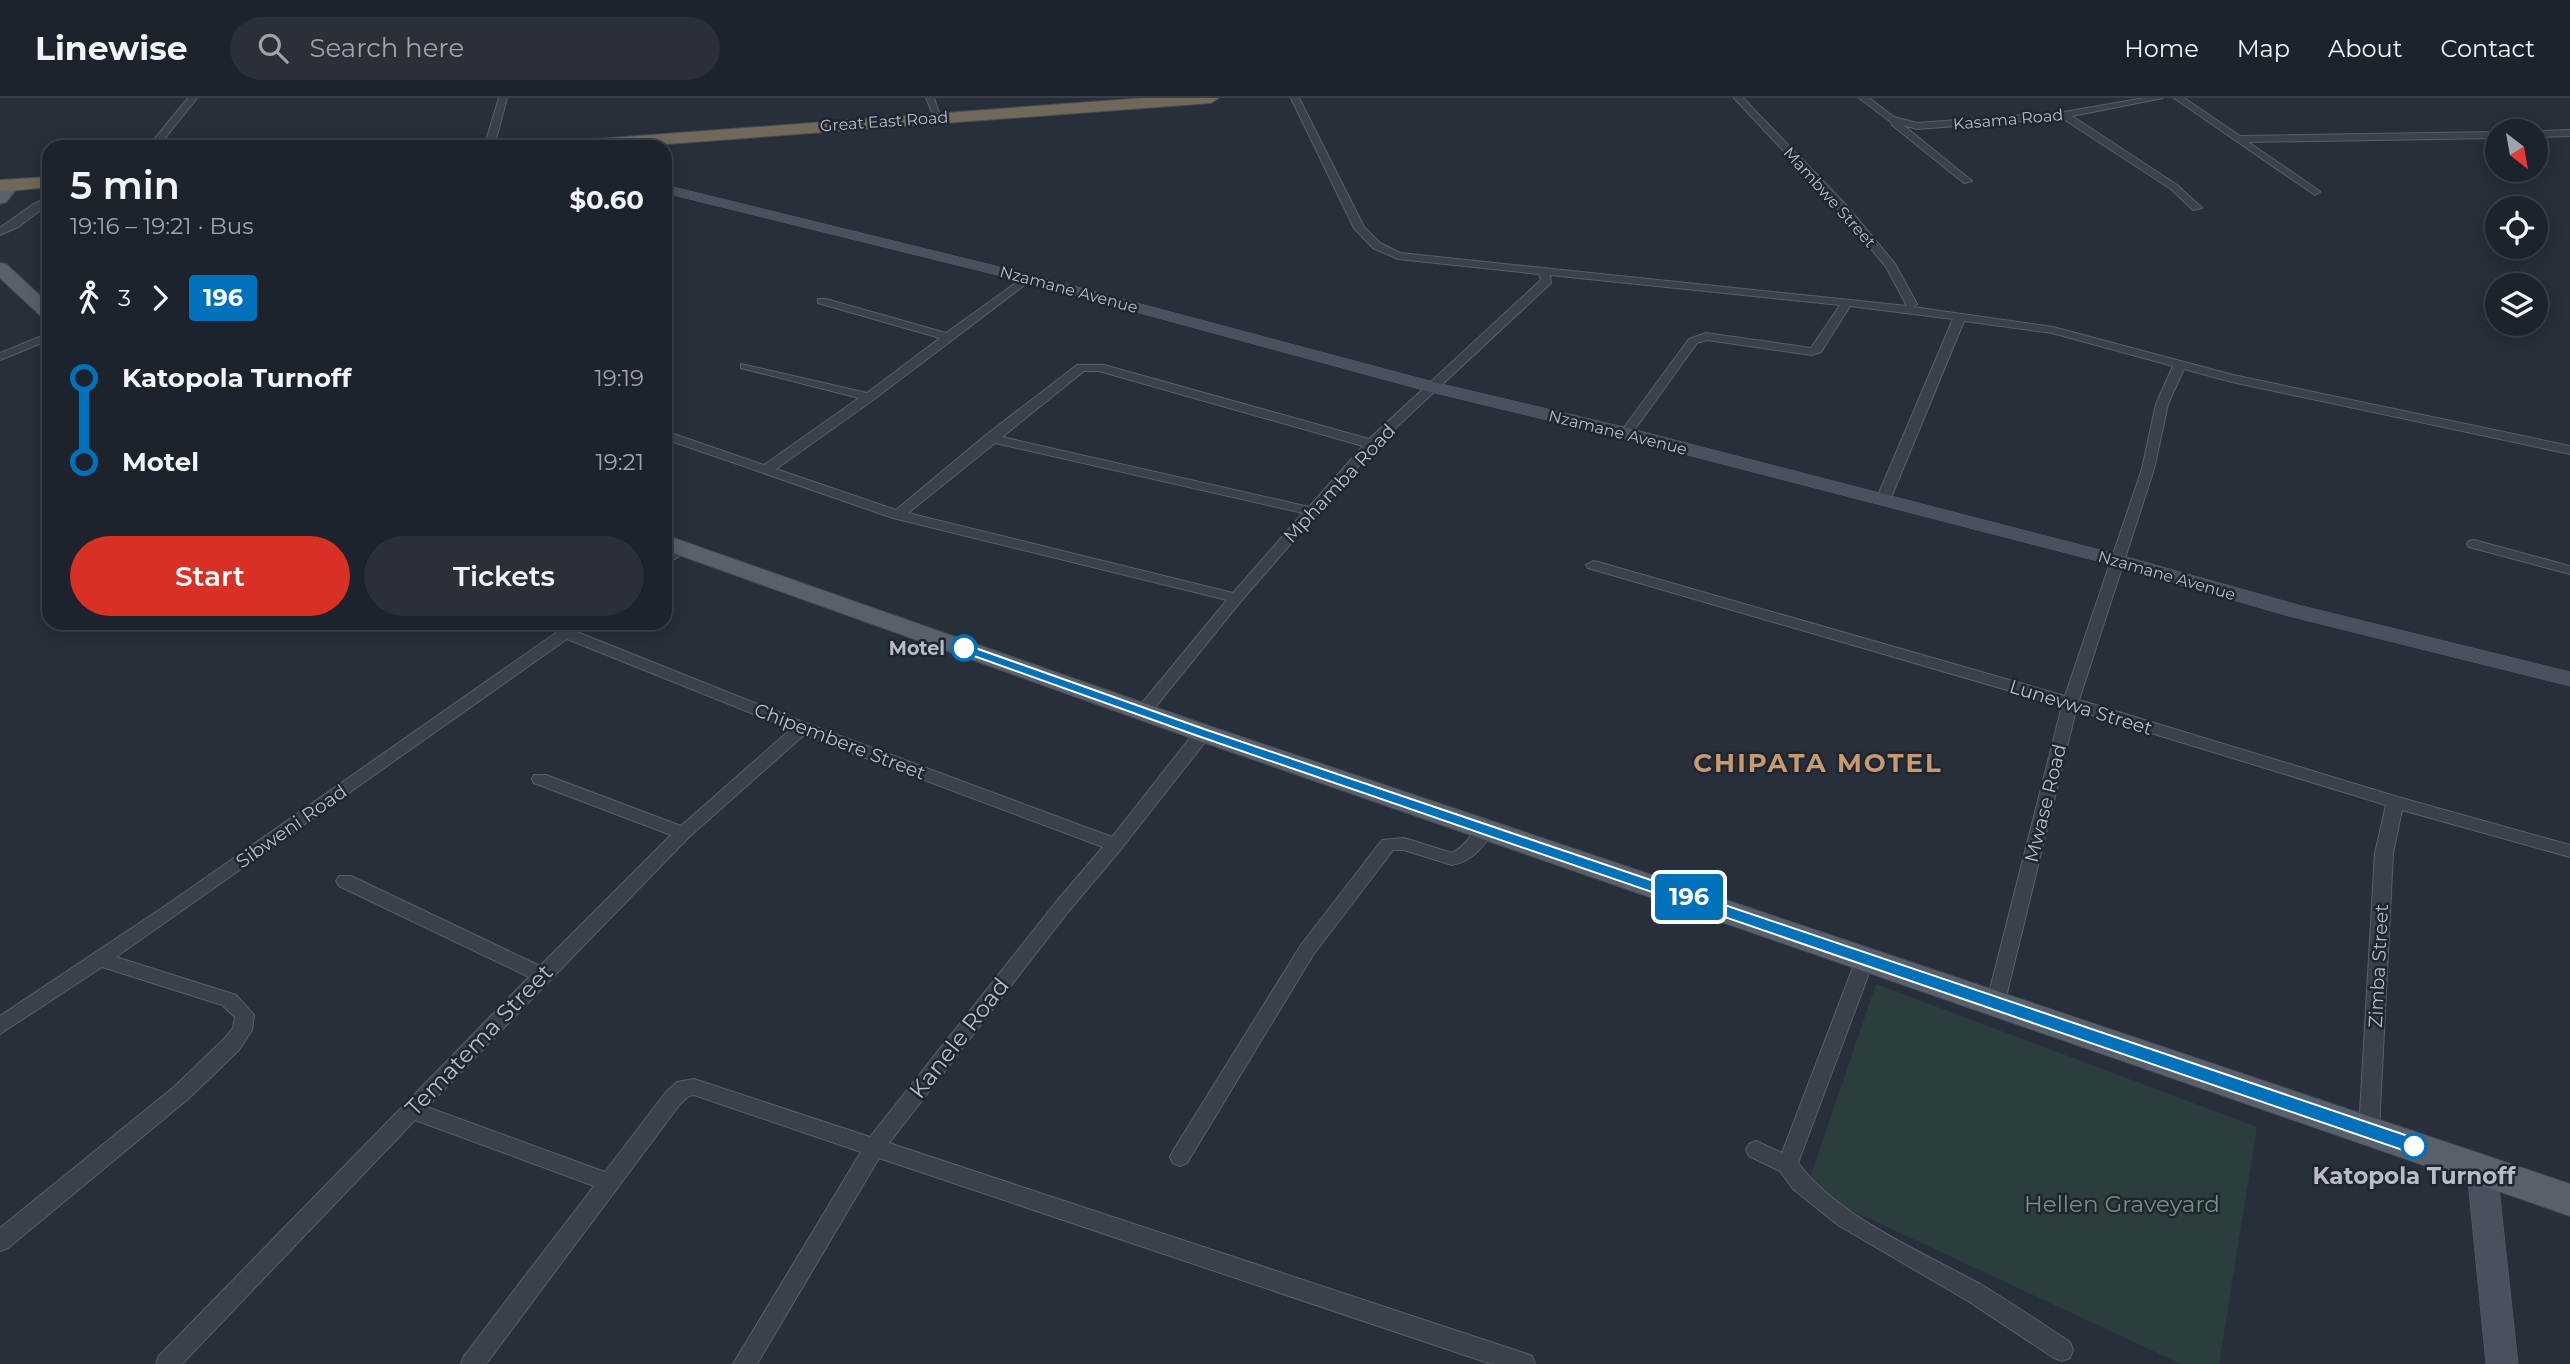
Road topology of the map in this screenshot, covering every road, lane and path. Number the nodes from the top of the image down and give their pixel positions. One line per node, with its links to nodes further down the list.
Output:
1 (193, 98): 17 (street)
2 (503, 98): 18 (street)
3 (930, 98): 11 (street)
4 (1212, 98): 11 (highway, Great East Road)
5 (1295, 98): 29 (street)
6 (1738, 98): 33 (street, Mambwe Street)
7 (1863, 98): 12 (street, Kasama Road)
8 (2159, 98): 10 (street, Kasama Road)
9 (2178, 98): 16 (street)
10 (2064, 115): 12 (street, Kasama Road); 26 (street)
11 (938, 117): 19 (highway, Great East Road)
12 (1891, 119): 20 (street)
13 (2570, 133): 14 (street)
14 (2548, 134)
15 (2485, 135): 16 (street)
16 (2241, 139): 24 (street)
17 (159, 140)
18 (491, 140)
19 (672, 140)
20 (1967, 181)
21 (42, 188): 22 (highway)
22 (3, 191)
23 (672, 191): 30 (street, Nzamane Avenue)
24 (2315, 192)
25 (42, 196): 27 (street)
26 (2197, 208)
27 (0, 232)
28 (0, 268): 34 (main road)
29 (1542, 271): 32 (street); 41 (street, Mphamba Road)
30 (1027, 278): 36 (street); 41 (street, Nzamane Avenue)
31 (822, 302): 36 (street)
32 (1847, 302): 35 (street); 43 (street)
33 (1911, 304)
34 (42, 307)
35 (1960, 316): 39 (street); 49 (street)
36 (947, 337): 42 (street)
37 (42, 339): 38 (street)
38 (0, 357)
39 (2180, 364): 47 (street); 54 (street, Mwase Road)
40 (745, 366): 42 (street)
41 (1433, 387): 43 (street, Nzamane Avenue); 46 (street, Mphamba Road)
42 (869, 397): 48 (street)
43 (1626, 433): 49 (street, Nzamane Avenue)
44 (672, 438): 48 (street)
45 (990, 438): 46 (street); 50 (street); 51 (street)
46 (1371, 444): 50 (street, Mphamba Road)
47 (2570, 450)
48 (764, 471): 51 (street)
49 (1884, 500): 54 (street, Nzamane Avenue)
50 (1311, 511): 57 (street, Mphamba Road)
51 (898, 515): 57 (street)
52 (2474, 544): 56 (street)
53 (672, 551): 62 (main road)
54 (2116, 560): 60 (street, Nzamane Avenue); 61 (street, Mwase Road)
55 (1593, 565): 61 (street, Lunevwa Street)
56 (2570, 569)
57 (1236, 598): 62 (street, Mphamba Road)
58 (570, 630): 73 (street, Sibweni Road)
59 (578, 630): 63 (street, Chipembere Street)
60 (2570, 680)
61 (2070, 703): 66 (street, Lunevwa Street); 75 (street, Mwase Road)
62 (1143, 712): 64 (main road)
63 (802, 728): 68 (street, Tematema Street); 69 (street, Chipembere Street)
64 (1203, 733): 67 (main road); 69 (street, Kanele Road)
65 (540, 779): 68 (street)
66 (2395, 802): 70 (street, Lunevwa Street); 78 (street, Zimba Street)
67 (1488, 829): 72 (main road); 81 (street)
68 (683, 833): 74 (street, Tematema Street)
69 (1115, 845): 79 (street, Kanele Road)
70 (2570, 850)
71 (345, 881): 74 (street)
72 (1866, 957): 75 (main road); 82 (street)
73 (100, 959): 76 (street, Sibweni Road); 86 (street)
74 (542, 975): 77 (street, Tematema Street)
75 (1995, 1004): 78 (main road)
76 (0, 1026)
77 (412, 1110): 84 (street); 88 (street, Tematema Street)
78 (2369, 1130): 83 (main road)
79 (876, 1145): 84 (street); 90 (street, Kanele Road); 91 (street)
80 (1756, 1150): 82 (street)
81 (1180, 1157)
82 (1787, 1165): 87 (street)
83 (2482, 1170): 85 (main road); 92 (street)
84 (609, 1182): 89 (street)
85 (2570, 1200)
86 (0, 1241)
87 (2062, 1350)
88 (167, 1364)
89 (472, 1364)
90 (744, 1364)
91 (1524, 1364)
92 (2502, 1364)

